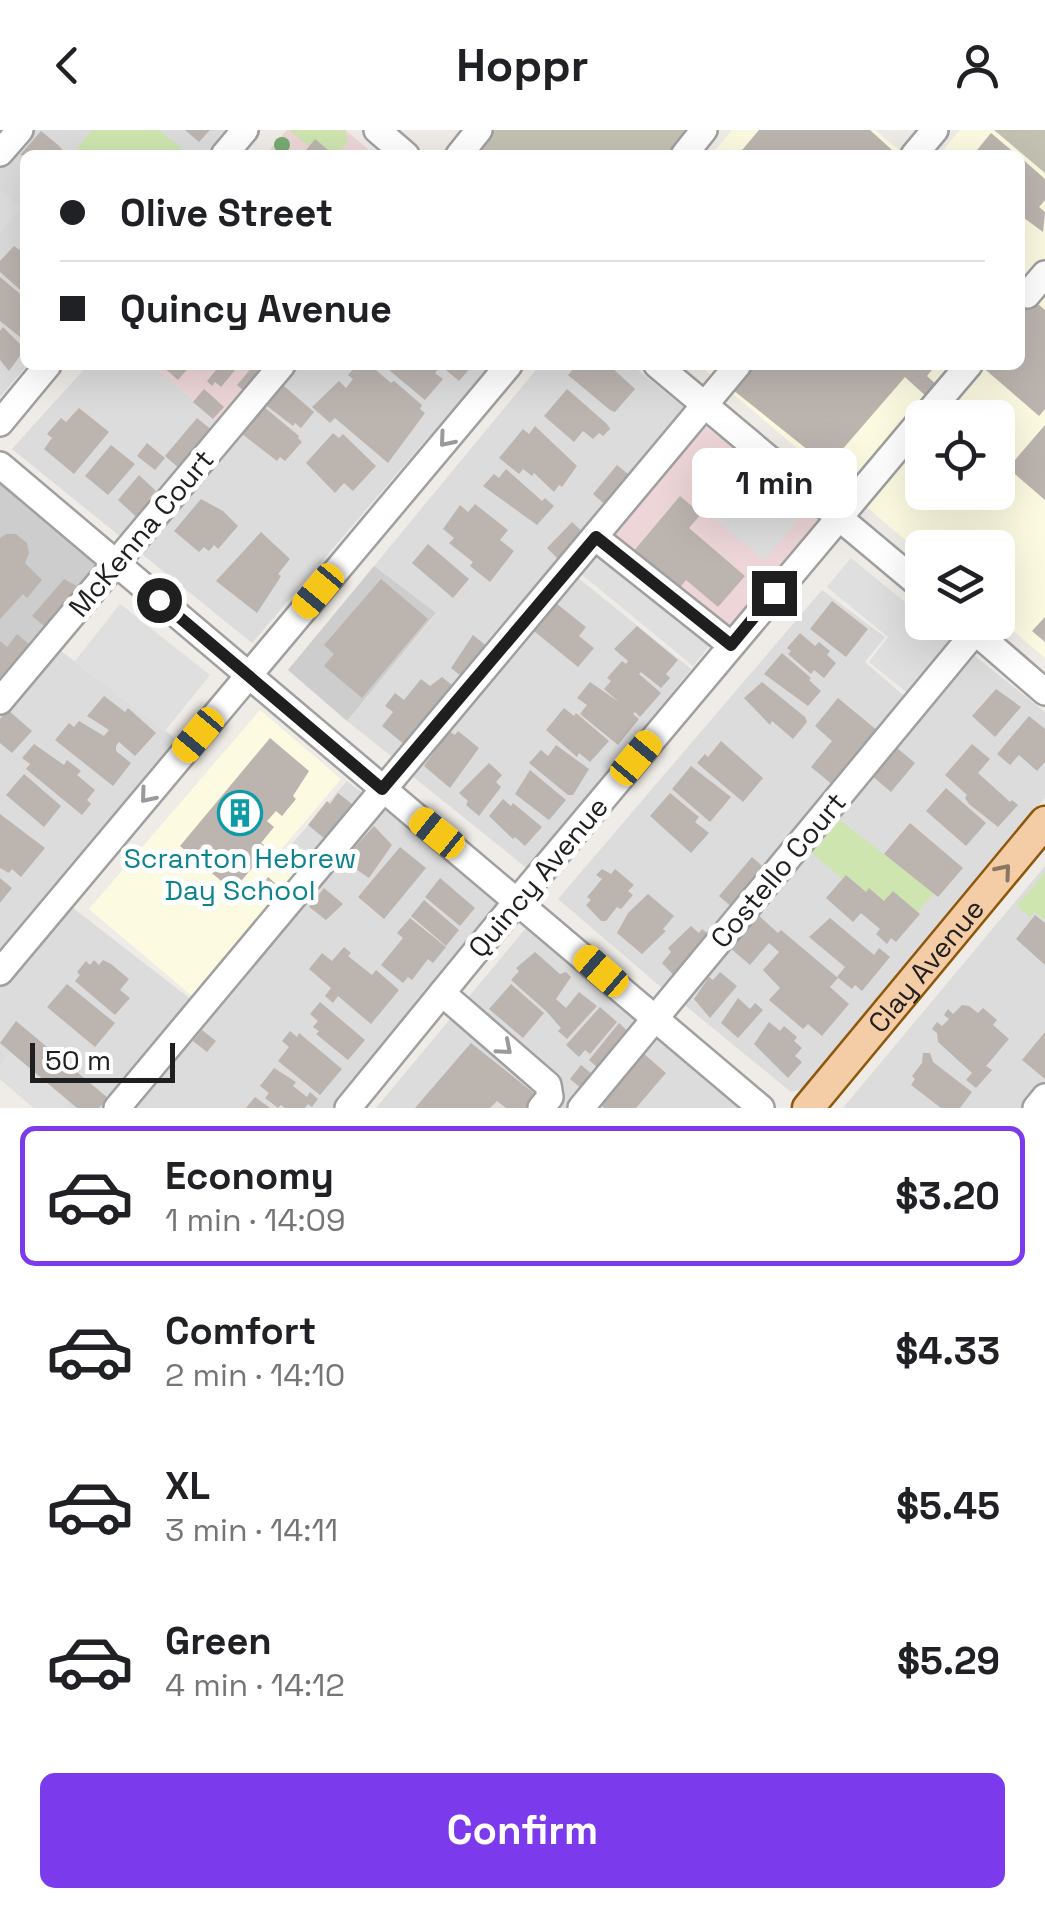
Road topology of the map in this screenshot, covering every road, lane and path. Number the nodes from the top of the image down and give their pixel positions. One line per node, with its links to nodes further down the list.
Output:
1 (20, 130): 12 (street)
2 (245, 130): 7 (street)
3 (377, 130): 8 (street)
4 (479, 130): 9 (street)
5 (704, 130): 10 (street)
6 (935, 130): 11 (street)
7 (228, 150)
8 (400, 150)
9 (462, 150)
10 (688, 150)
11 (918, 150)
12 (0, 154)
13 (1045, 274): 14 (street)
14 (1027, 295)
15 (44, 370): 23 (street)
16 (278, 370): 28 (street, McKenna Court)
17 (504, 370): 33 (street, one-way to 33)
18 (663, 370): 22 (street)
19 (734, 370): 22 (street)
20 (965, 370): 21 (street, Quincy Avenue)
21 (939, 400)
22 (706, 405): 26 (street); 27 (street)
23 (0, 423)
24 (905, 439): 26 (street, Quincy Avenue)
25 (0, 465): 28 (street)
26 (839, 516): 29 (street); 32 (street, Quincy Avenue)
27 (596, 537): 32 (street); 36 (street)
28 (116, 563): 33 (street); 35 (street, McKenna Court)
29 (905, 572)
30 (960, 640): 41 (street, Costello Court)
31 (984, 640): 34 (street)
32 (731, 645): 38 (street, Quincy Avenue)
33 (247, 676): 36 (street); 39 (street, one-way to 39)
34 (1045, 692)
35 (0, 701)
36 (382, 789): 38 (street); 43 (street)
37 (1045, 822): 48 (main road, Clay Avenue, one-way to 37)
38 (518, 900): 40 (street, Quincy Avenue); 41 (street)
39 (0, 972)
40 (442, 994): 44 (street, Quincy Avenue); 45 (street, one-way to 45)
41 (656, 1018): 46 (street, Costello Court); 47 (street)
42 (1045, 1098): 49 (street)
43 (117, 1108)
44 (348, 1108)
45 (541, 1108)
46 (581, 1108)
47 (761, 1108)
48 (808, 1108)
49 (1036, 1108)

